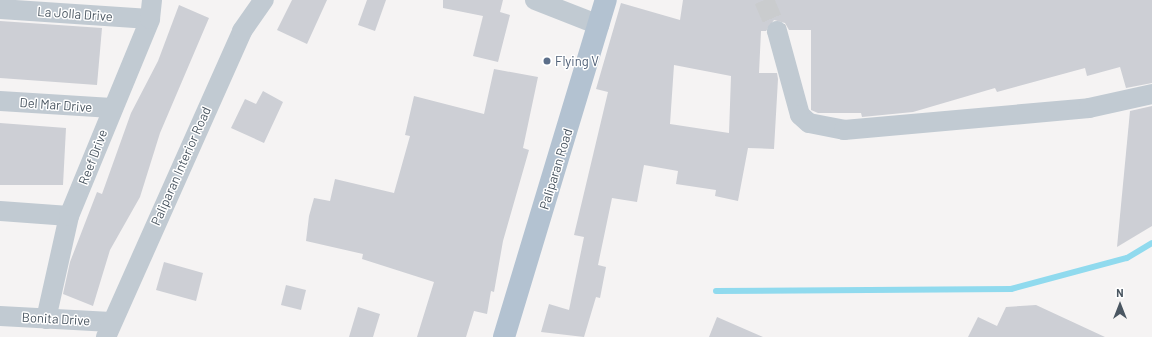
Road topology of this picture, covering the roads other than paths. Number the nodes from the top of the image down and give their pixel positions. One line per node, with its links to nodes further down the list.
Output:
1 (264, 0): 15 (street, Paliparan Interior Road)
2 (535, 0): 6 (street)
3 (606, 0): 6 (main road, Paliparan Road)
4 (0, 9): 5 (street, La Jolla Drive)
5 (151, 9): 10 (street, Reef Drive)
6 (599, 25): 16 (main road, Paliparan Road)
7 (777, 30): 8 (street)
8 (1152, 94)
9 (0, 101): 10 (street, Del Mar Drive)
10 (112, 108): 12 (street, Reef Drive)
11 (0, 211): 12 (street)
12 (69, 216): 14 (street, Reef Drive)
13 (0, 316): 14 (street, Bonita Drive)
14 (46, 319): 15 (street, Bonita Drive)
15 (109, 330)
16 (504, 337)

